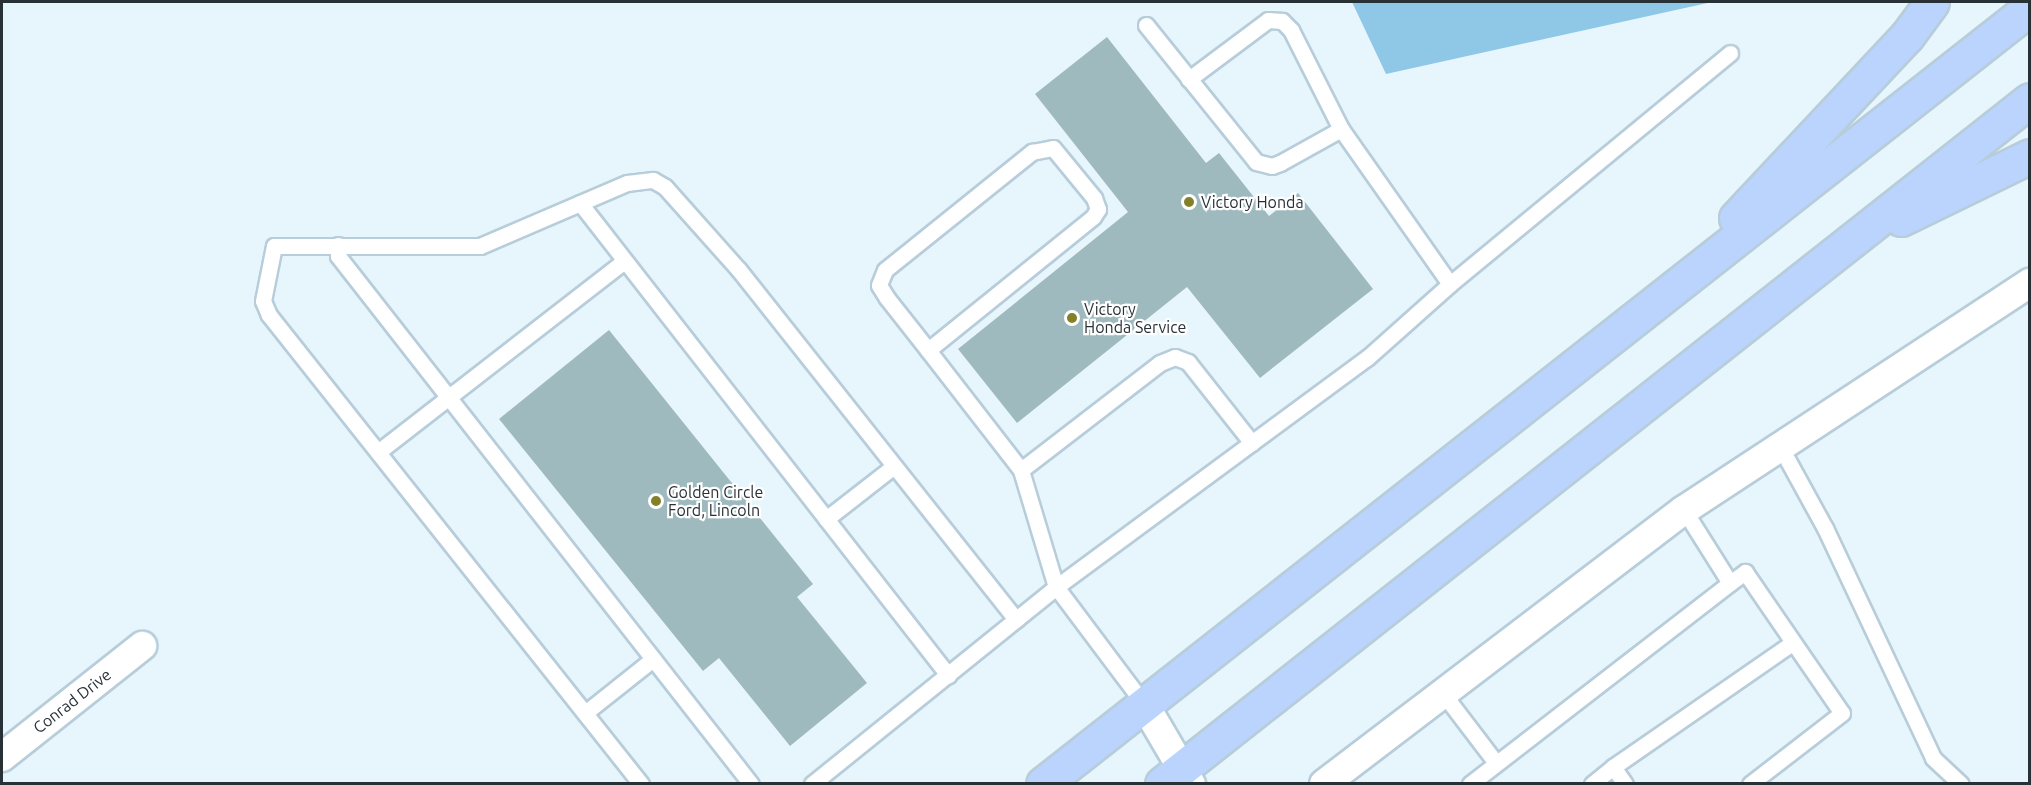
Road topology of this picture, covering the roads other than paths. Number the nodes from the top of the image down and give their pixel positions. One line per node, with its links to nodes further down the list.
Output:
1 (1932, 2): 15 (highway)
2 (2030, 8): 15 (highway)
3 (1146, 25): 5 (lane)
4 (1731, 53): 14 (lane)
5 (1190, 79): 7 (lane); 7 (lane)
6 (2030, 100): 11 (highway)
7 (1341, 129): 14 (lane)
8 (2030, 156): 11 (highway)
9 (580, 203): 10 (lane); 12 (lane); 21 (lane)
10 (338, 245): 17 (lane); 20 (lane)
11 (1845, 246): 38 (highway)
12 (623, 262): 17 (lane); 24 (lane)
13 (2030, 283): 19 (street)
14 (1450, 284): 18 (lane)
15 (1662, 298): 33 (highway)
16 (928, 350): 16 (lane); 22 (lane)
17 (449, 398): 20 (lane); 30 (lane)
18 (1252, 443): 22 (lane); 26 (lane)
19 (1781, 448): 23 (street); 48 (lane)
20 (378, 452): 34 (lane)
21 (894, 466): 24 (lane); 27 (lane)
22 (1021, 470): 26 (lane)
23 (1684, 510): 25 (lane); 32 (street)
24 (826, 519): 31 (lane)
25 (1730, 583): 28 (lane); 36 (lane)
26 (1056, 587): 27 (lane); 33 (lane)
27 (1016, 620): 31 (lane)
28 (1792, 643): 37 (lane); 47 (lane)
29 (142, 646): 35 (street, Conrad Drive)
30 (653, 659): 34 (lane); 40 (lane)
31 (948, 675): 41 (lane)
32 (1442, 692): 36 (lane); 43 (street)
33 (1144, 704): 38 (street); 42 (highway)
34 (585, 713): 39 (lane)
35 (2, 757)
36 (1496, 763): 44 (lane)
37 (1613, 767): 45 (lane); 46 (lane)
38 (1178, 779)
39 (641, 783)
40 (751, 783)
41 (812, 783)
42 (1043, 783)
43 (1324, 783)
44 (1470, 783)
45 (1592, 783)
46 (1625, 783)
47 (1750, 783)
48 (1961, 783)

